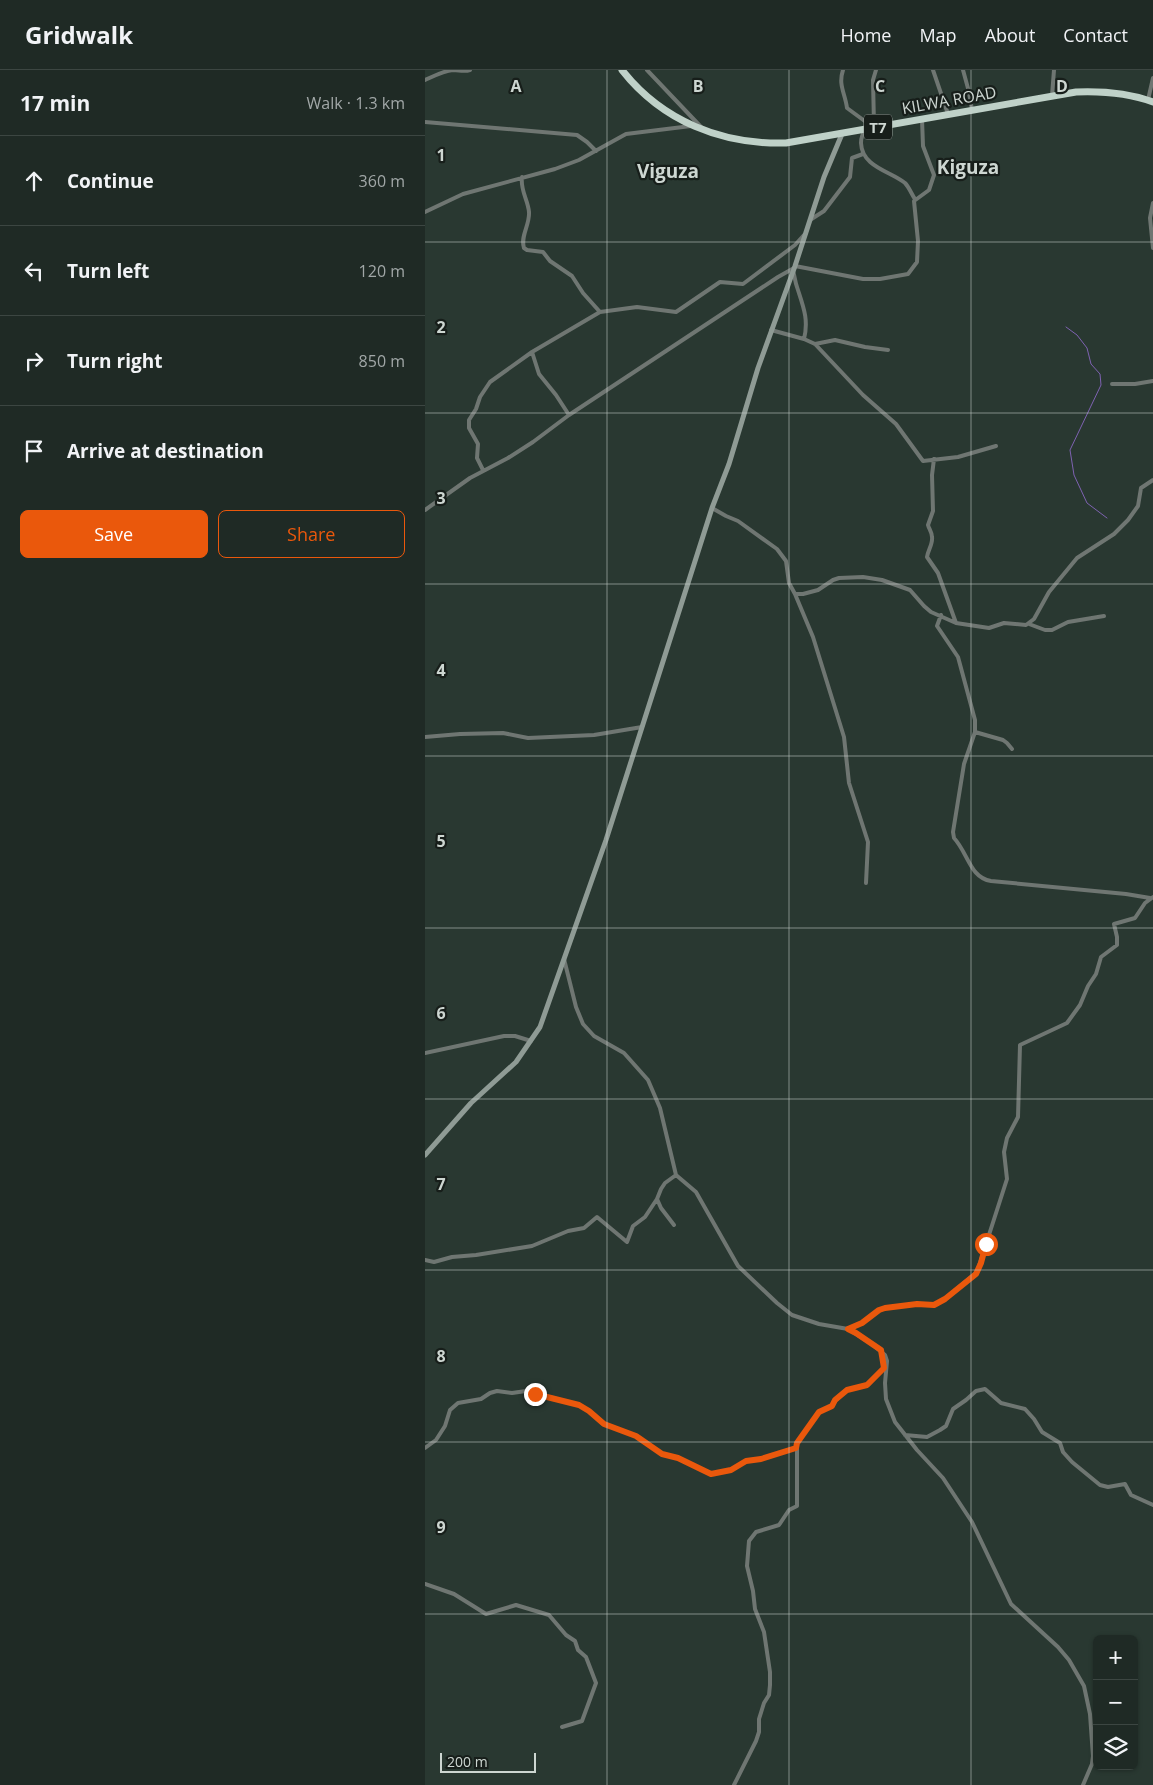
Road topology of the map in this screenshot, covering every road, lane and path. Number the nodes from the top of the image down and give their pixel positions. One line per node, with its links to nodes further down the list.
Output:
1 (469, 70): 10 (street)
2 (622, 70): 17 (highway, KILWA ROAD / T7)
3 (647, 70): 19 (street)
4 (843, 70): 18 (street)
5 (876, 70): 18 (street)
6 (933, 70): 14 (street)
7 (963, 70): 13 (street)
8 (1054, 70): 11 (street)
9 (1153, 78): 12 (street)
10 (425, 80)
11 (1052, 96): 12 (highway, KILWA ROAD / T7); 13 (highway, KILWA ROAD / T7)
12 (1151, 102)
13 (971, 110): 14 (highway, KILWA ROAD / T7)
14 (948, 114): 15 (highway, KILWA ROAD / T7)
15 (922, 119): 18 (highway, KILWA ROAD / T7); 25 (street)
16 (425, 122): 22 (street)
17 (693, 125): 19 (highway, KILWA ROAD / T7); 22 (street)
18 (874, 126): 20 (highway, KILWA ROAD / T7)
19 (704, 130): 21 (highway, KILWA ROAD / T7)
20 (866, 130): 21 (highway, KILWA ROAD / T7); 23 (street)
21 (842, 134): 28 (street)
22 (596, 151): 24 (street)
23 (863, 154): 25 (street); 28 (street)
24 (522, 177): 27 (street); 32 (street)
25 (915, 199): 31 (street)
26 (1153, 203): 30 (street)
27 (425, 212)
28 (811, 220): 29 (street)
29 (804, 236): 31 (street); 32 (street)
30 (1153, 248)
31 (794, 269): 33 (street); 34 (street); 40 (street)
32 (600, 312): 37 (street)
33 (771, 330): 34 (street); 45 (street)
34 (804, 339): 35 (street)
35 (815, 344): 36 (street); 42 (street)
36 (888, 350)
37 (532, 352): 40 (street); 43 (street)
38 (1153, 381): 39 (street)
39 (1113, 384)
40 (569, 416): 43 (street)
41 (996, 446): 42 (street)
42 (934, 459): 50 (street)
43 (483, 470): 46 (street)
44 (1153, 480): 51 (street)
45 (713, 508): 47 (street); 52 (street)
46 (425, 510)
47 (795, 594): 48 (street); 56 (street)
48 (941, 615): 50 (street); 53 (street)
49 (1104, 616): 51 (street)
50 (956, 623): 51 (street)
51 (1029, 624)
52 (642, 727): 54 (street); 58 (street)
53 (975, 732): 55 (street); 57 (street)
54 (425, 737)
55 (1012, 749)
56 (866, 883)
57 (1151, 898): 66 (street)
58 (564, 959): 59 (street); 62 (street)
59 (531, 1041): 60 (street); 61 (street)
60 (425, 1053)
61 (426, 1153)
62 (676, 1175): 63 (street); 66 (street)
63 (657, 1199): 64 (street); 65 (street)
64 (674, 1224)
65 (425, 1260)
66 (848, 1329): 67 (street)
67 (881, 1350): 68 (street); 70 (street)
68 (905, 1435): 71 (street); 75 (street)
69 (425, 1448): 70 (street)
70 (796, 1448): 74 (street)
71 (1153, 1505)
72 (425, 1584): 73 (street)
73 (562, 1727)
74 (734, 1785)
75 (1083, 1785)

